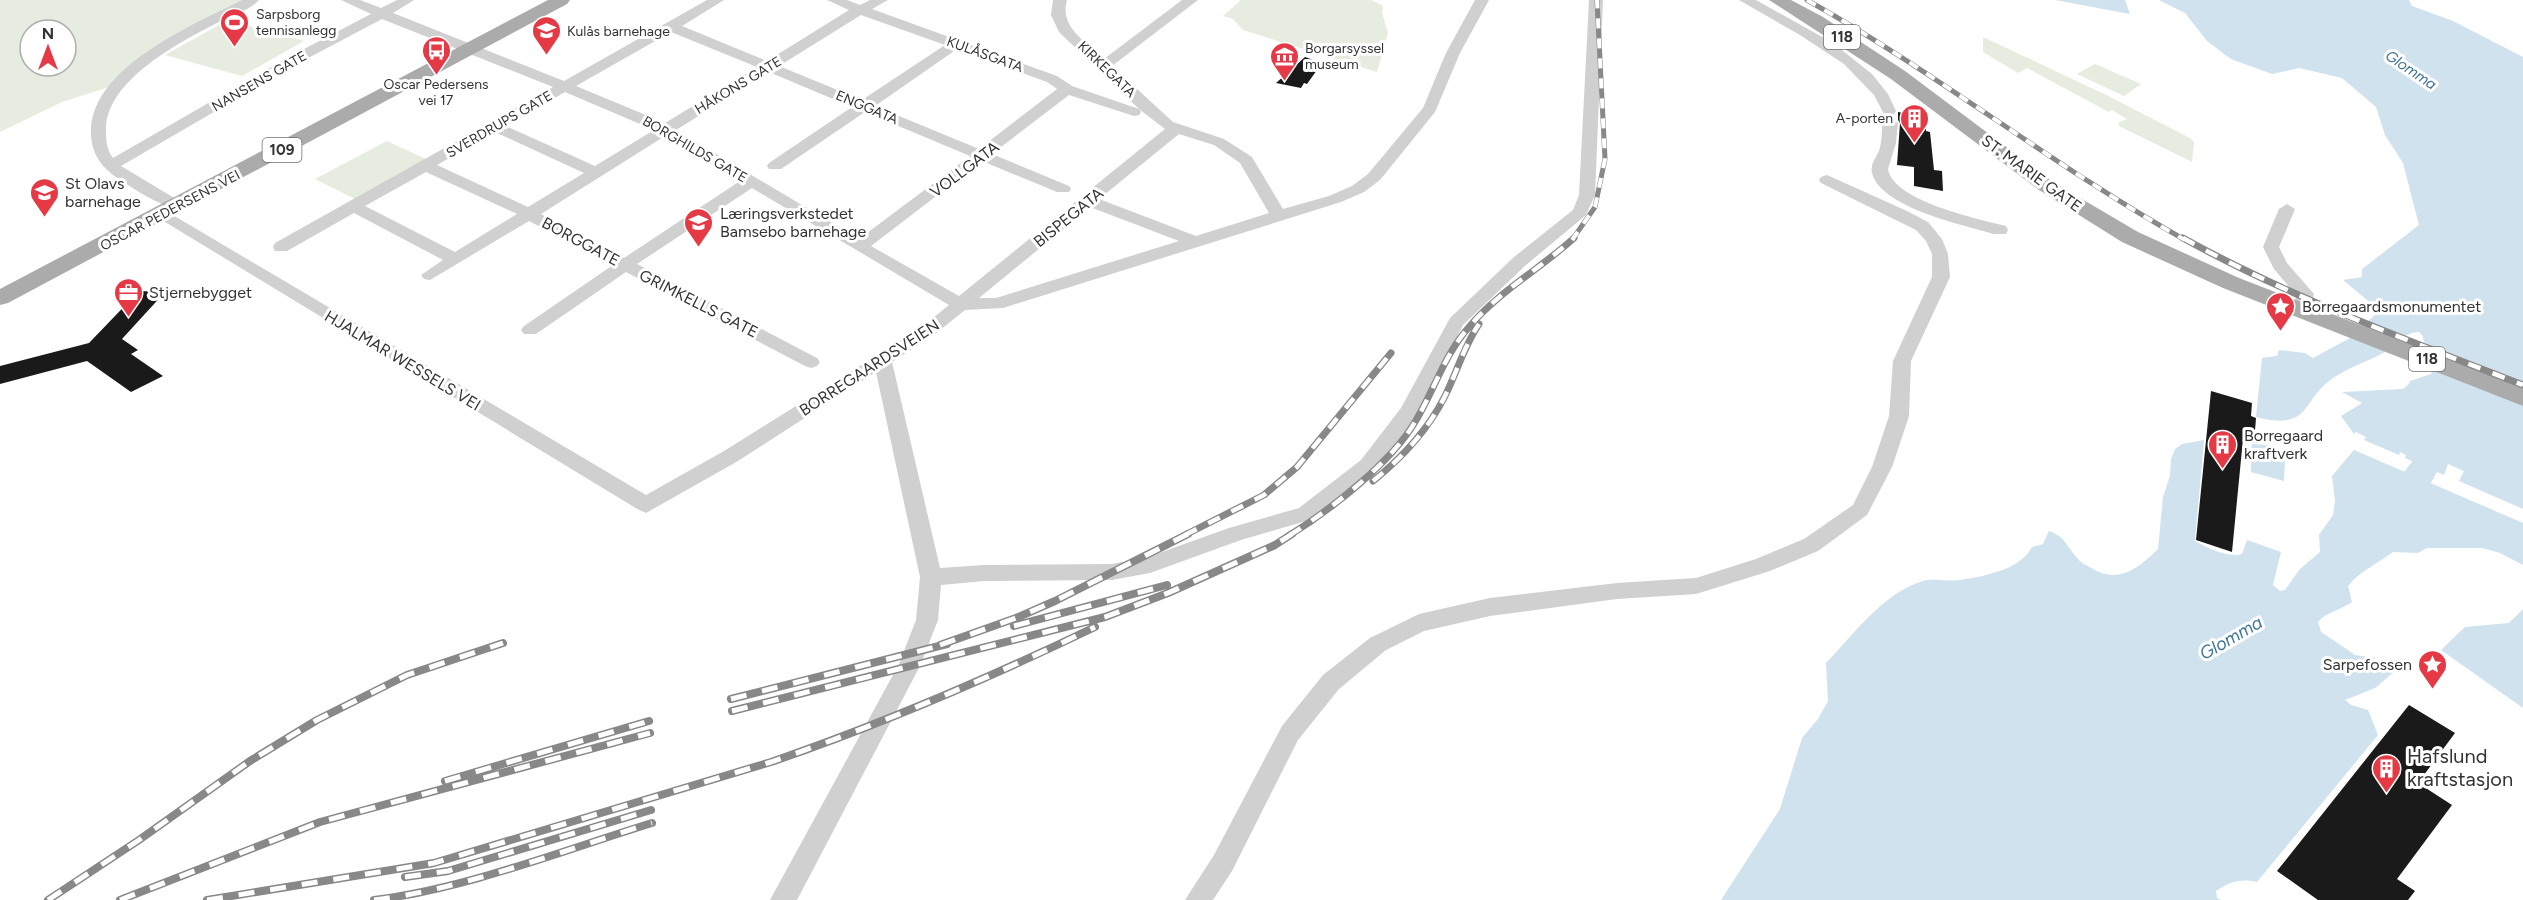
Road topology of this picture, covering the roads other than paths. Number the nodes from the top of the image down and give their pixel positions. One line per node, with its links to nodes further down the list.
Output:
1 (252, 0): 29 (street)
2 (348, 0): 15 (street, BORGHILDS GATE)
3 (407, 0): 15 (street, NANSENS GATE)
4 (561, 0): 18 (main road, OSCAR PEDERSENS VEI / 109)
5 (717, 0): 16 (street, SVERDRUPS GATE)
6 (834, 0): 14 (street, KULÅSGATA)
7 (881, 0): 14 (street, HÅKONS GATE)
8 (1060, 0): 20 (street, KIRKEGATA)
9 (1191, 0): 20 (street)
10 (1482, 0): 41 (street)
11 (1596, 0): 57 (street)
12 (1746, 0): 42 (street)
13 (1779, 1): 51 (main road, ST. MARIE GATE / 118)
14 (860, 10): 17 (street, KULÅSGATA); 19 (street, HÅKONS GATE)
15 (381, 13): 18 (street, BORGHILDS GATE); 29 (street, NANSENS GATE)
16 (670, 26): 19 (street, ENGGATA); 21 (street, SVERDRUPS GATE)
17 (956, 44): 22 (street, KULÅSGATA); 23 (street)
18 (470, 49): 21 (street, BORGHILDS GATE); 39 (main road, OSCAR PEDERSENS VEI / 109)
19 (769, 66): 23 (street, ENGGATA); 26 (street, HÅKONS GATE)
20 (1103, 66): 27 (street, KIRKEGATA)
21 (566, 85): 25 (street, SVERDRUPS GATE); 26 (street, BORGHILDS GATE)
22 (1067, 89): 24 (street, KULÅSGATA); 28 (street, VOLLGATA)
23 (864, 106): 28 (street, ENGGATA); 31 (street)
24 (1134, 112)
25 (495, 126): 30 (street, SVERDRUPS GATE); 32 (street)
26 (666, 129): 32 (street, HÅKONS GATE); 34 (street, BORGHILDS GATE)
27 (1175, 129): 36 (street, BISPEGATA); 41 (street)
28 (983, 155): 35 (street, ENGGATA); 45 (street, VOLLGATA)
29 (112, 165): 39 (street, HJALMAR WESSELS VEI)
30 (426, 166): 37 (street, SVERDRUPS GATE); 40 (street)
31 (776, 166)
32 (596, 172): 40 (street, HÅKONS GATE)
33 (1827, 180): 59 (street)
34 (751, 182): 45 (street, BORGHILDS GATE); 47 (street, BORGGATE)
35 (1063, 189)
36 (1088, 201): 43 (street); 50 (street, BISPEGATA)
37 (353, 206): 44 (street, SVERDRUPS GATE); 46 (street)
38 (2287, 209): 51 (street)
39 (169, 210): 49 (main road, OSCAR PEDERSENS VEI / 109); 56 (street, HJALMAR WESSELS VEI)
40 (530, 214): 46 (street, HÅKONS GATE); 47 (street, BORGGATE)
41 (1279, 215): 43 (street)
42 (2000, 230)
43 (1195, 241): 50 (street)
44 (281, 247)
45 (860, 247): 50 (street, BORGHILDS GATE)
46 (455, 259): 48 (street, HÅKONS GATE)
47 (625, 265): 52 (street, GRIMKELLS GATE); 54 (street, GRIMKELLS GATE)
48 (430, 275)
49 (0, 298)
50 (960, 304): 53 (street, BORREGAARDSVEIEN)
51 (2299, 309): 55 (main road, ST. MARIE GATE / 118)
52 (530, 330)
53 (883, 361): 56 (street, BORREGAARDSVEIEN); 57 (street)
54 (811, 362)
55 (2523, 397)
56 (646, 505)
57 (930, 577): 58 (street)
58 (783, 900)
59 (1198, 900)

